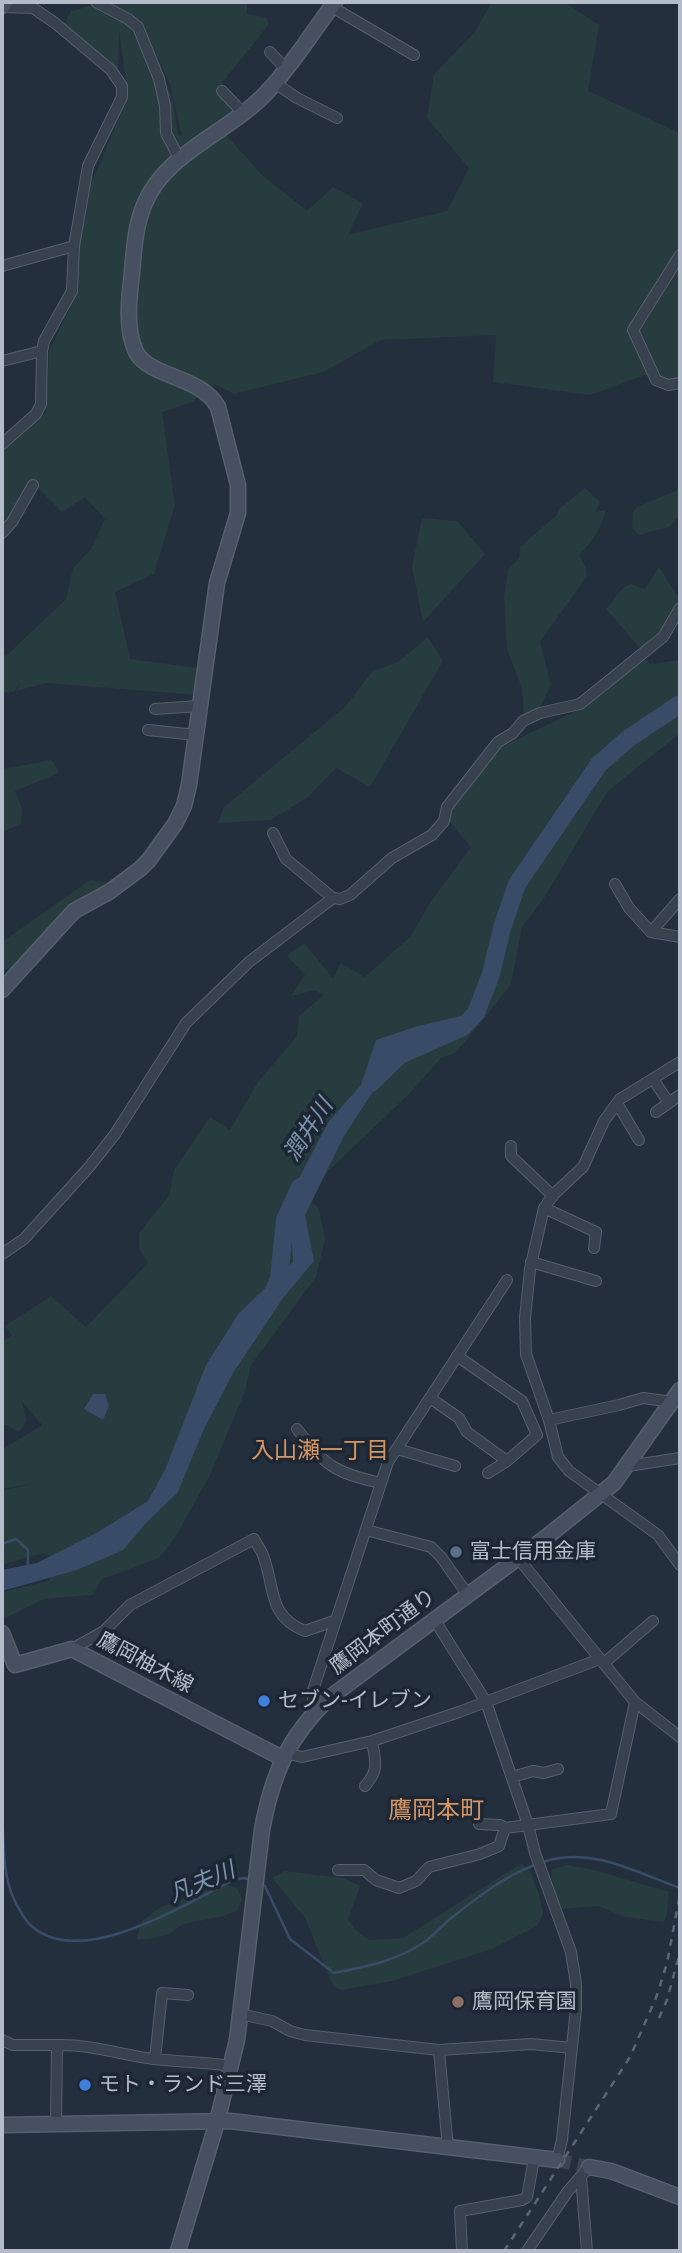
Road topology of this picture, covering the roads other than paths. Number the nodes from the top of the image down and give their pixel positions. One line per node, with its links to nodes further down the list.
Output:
1 (96, 2): 11 (street)
2 (334, 4): 5 (street); 6 (street)
3 (3, 5): 12 (street)
4 (270, 52): 6 (street)
5 (414, 55)
6 (286, 69): 7 (street)
7 (275, 83): 9 (street); 10 (street)
8 (222, 91): 9 (street)
9 (244, 114): 11 (street)
10 (337, 118)
11 (180, 160): 22 (street)
12 (74, 246): 14 (street); 15 (street)
13 (680, 255): 17 (street)
14 (2, 267)
15 (42, 351): 16 (street); 18 (street)
16 (2, 361)
17 (680, 383)
18 (2, 444)
19 (33, 485): 20 (street)
20 (2, 533)
21 (680, 608): 28 (street)
22 (200, 706): 23 (street); 25 (street)
23 (155, 709)
24 (148, 730): 25 (street)
25 (197, 735): 32 (street)
26 (273, 832): 28 (street)
27 (615, 884): 30 (street)
28 (333, 898): 44 (street)
29 (680, 899): 30 (street)
30 (651, 932): 31 (street)
31 (680, 937)
32 (2, 990)
33 (680, 1064): 34 (street)
34 (653, 1079): 36 (street); 37 (street)
35 (680, 1095): 37 (street)
36 (617, 1103): 39 (street); 41 (street)
37 (669, 1103): 38 (street)
38 (656, 1112)
39 (639, 1140)
40 (511, 1146): 41 (street)
41 (553, 1196): 42 (street)
42 (544, 1208): 43 (street); 45 (street)
43 (594, 1248)
44 (2, 1254)
45 (531, 1262): 47 (street); 52 (street)
46 (507, 1280): 48 (street)
47 (596, 1281)
48 (457, 1356): 50 (street); 56 (street)
49 (680, 1390): 51 (street)
50 (430, 1398): 54 (street); 56 (street)
51 (676, 1402): 52 (street); 58 (street)
52 (549, 1420): 61 (street)
53 (297, 1429): 60 (street)
54 (397, 1449): 57 (street); 60 (street)
55 (680, 1458): 58 (street)
56 (507, 1461): 59 (street)
57 (456, 1465)
58 (628, 1466): 61 (street)
59 (488, 1473)
60 (381, 1483): 62 (street)
61 (601, 1494): 63 (street); 64 (street)
62 (366, 1530): 65 (street); 67 (street)
63 (518, 1559): 65 (street, 鷹岡本町通り); 71 (street)
64 (680, 1565)
65 (468, 1595): 66 (street, 鷹岡本町通り)
66 (434, 1619): 73 (street); 75 (street, 鷹岡本町通り)
67 (334, 1621): 70 (street); 75 (street)
68 (653, 1621): 71 (street)
69 (2, 1633): 72 (street, 鷹岡柚木線)
70 (72, 1649): 72 (street, 鷹岡柚木線); 78 (street, 鷹岡柚木線)
71 (602, 1661): 73 (street); 74 (street)
72 (8, 1667)
73 (486, 1702): 77 (street); 80 (street)
74 (635, 1702): 76 (street); 83 (street)
75 (313, 1713): 78 (street, 鷹岡本町通り)
76 (679, 1734)
77 (372, 1741): 78 (street); 81 (street)
78 (284, 1756): 87 (street, 鷹岡本町通り)
79 (558, 1769): 80 (street)
80 (512, 1777): 83 (street)
81 (365, 1786)
82 (479, 1824): 84 (street)
83 (528, 1825): 84 (street); 90 (street)
84 (505, 1828): 85 (street)
85 (338, 1870)
86 (188, 1995): 92 (street)
87 (240, 2014): 91 (street); 93 (street, 鷹岡本町通り)
88 (2, 2040): 89 (street)
89 (57, 2045): 92 (street); 95 (street)
90 (572, 2048): 91 (street); 99 (street)
91 (439, 2050): 97 (street)
92 (155, 2059): 93 (street)
93 (231, 2066): 94 (street, 鷹岡本町通り)
94 (217, 2122): 95 (street); 97 (street); 102 (street, 鷹岡本町通り)
95 (56, 2124): 96 (street)
96 (2, 2125)
97 (448, 2148): 98 (street)
98 (534, 2159): 99 (street); 103 (street)
99 (557, 2160)
100 (585, 2172): 101 (street); 104 (street); 105 (street)
101 (680, 2197)
102 (178, 2251)
103 (462, 2251)
104 (527, 2251)
105 (587, 2251)

